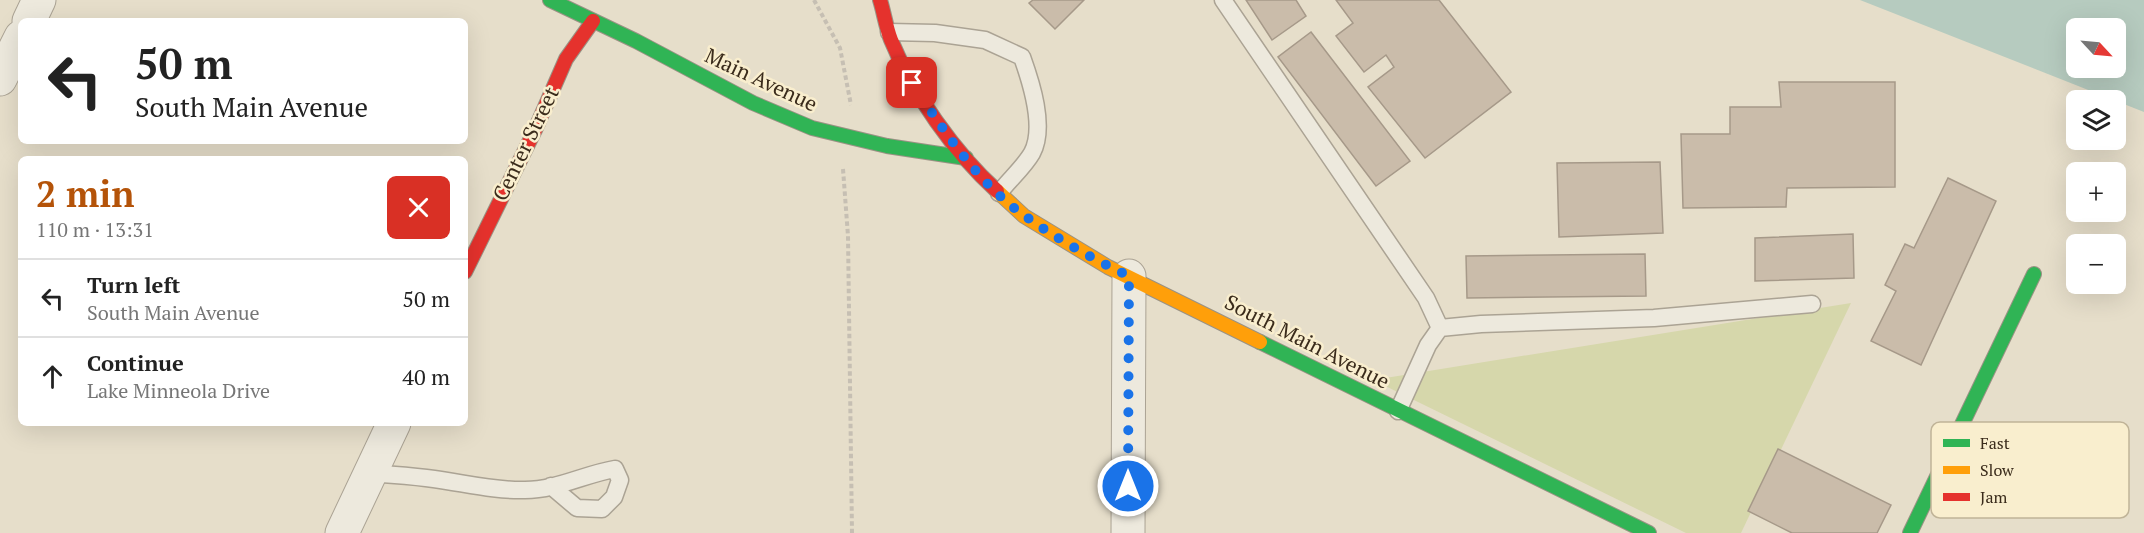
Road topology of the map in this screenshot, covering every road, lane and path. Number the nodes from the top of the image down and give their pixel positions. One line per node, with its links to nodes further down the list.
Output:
1 (39, 0): 6 (street)
2 (550, 0): 7 (street, Main Avenue)
3 (813, 0): 11 (path)
4 (880, 0): 8 (street, South Main Avenue)
5 (1223, 0): 18 (lane)
6 (30, 18)
7 (593, 21): 11 (street, Main Avenue); 14 (street, Center Street)
8 (889, 32): 12 (street, South Main Avenue); 13 (lane)
9 (18, 43): 10 (street)
10 (0, 79)
11 (850, 138): 12 (street, Main Avenue); 26 (path)
12 (966, 158): 13 (street, South Main Avenue)
13 (999, 193): 16 (street, South Main Avenue)
14 (468, 266)
15 (2034, 274): 20 (street)
16 (1129, 276): 19 (street, South Main Avenue); 27 (street)
17 (1812, 304): 18 (lane)
18 (1440, 328): 19 (lane)
19 (1398, 411): 28 (street, South Main Avenue)
20 (1963, 422)
21 (393, 426): 22 (street)
22 (370, 473): 23 (lane); 25 (street)
23 (551, 486)
24 (1931, 489): 29 (street)
25 (342, 533)
26 (852, 533)
27 (1128, 533)
28 (1649, 533)
29 (1910, 533)

